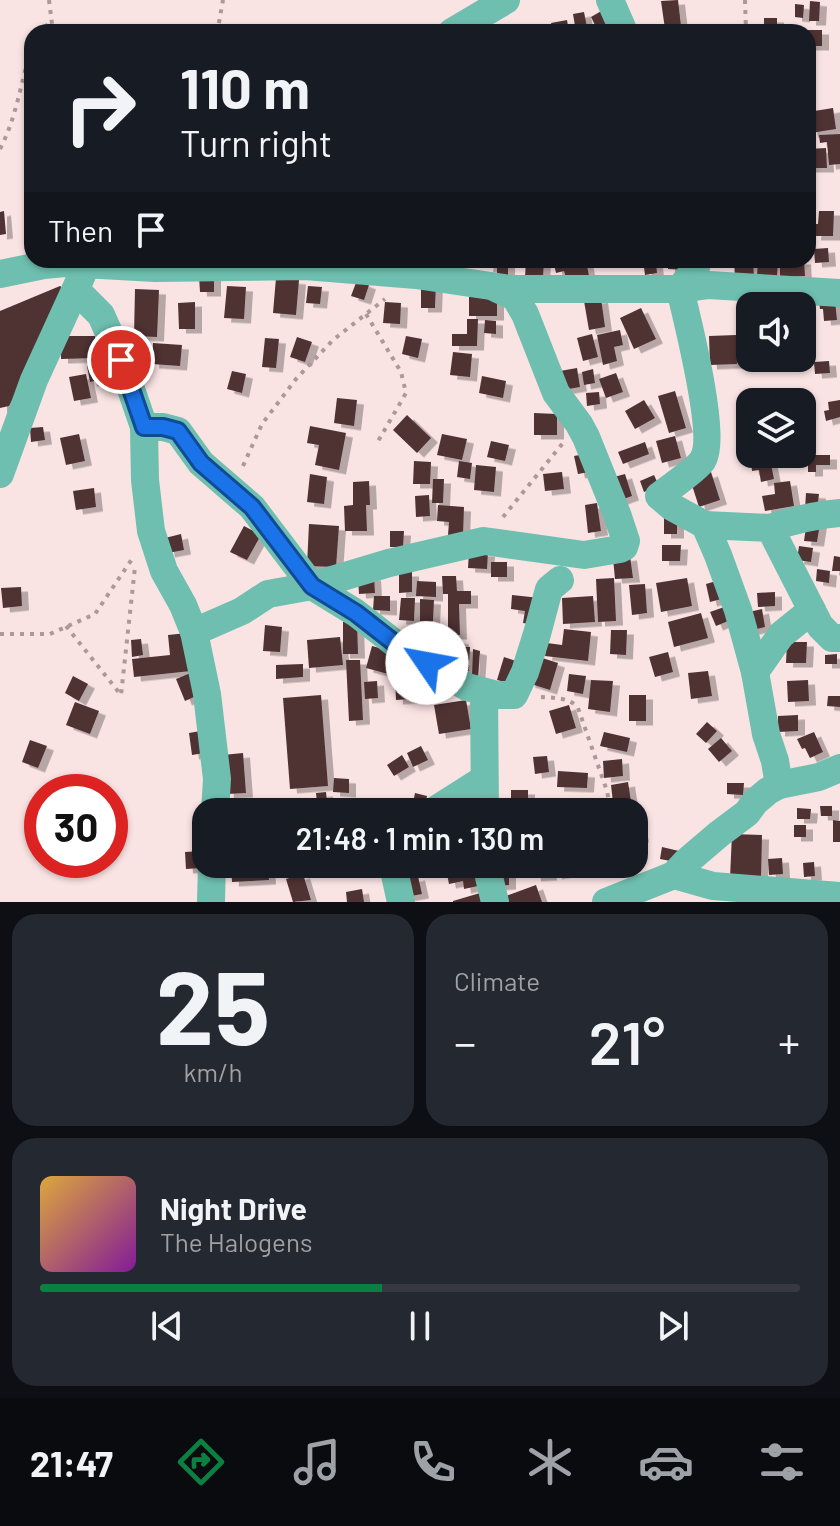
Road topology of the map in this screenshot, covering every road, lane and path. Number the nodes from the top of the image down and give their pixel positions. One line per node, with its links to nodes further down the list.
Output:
1 (49, 0): 6 (path)
2 (223, 0): 8 (path)
3 (506, 0): 9 (street)
4 (610, 0): 10 (street)
5 (745, 0): 11 (path)
6 (52, 22): 7 (path)
7 (49, 24)
8 (219, 24)
9 (466, 24)
10 (620, 24)
11 (746, 24)
12 (24, 70): 13 (path)
13 (0, 149)
14 (29, 268): 19 (street)
15 (155, 268): 18 (street)
16 (330, 268): 20 (street)
17 (695, 268): 22 (street)
18 (84, 271): 26 (street); 28 (street)
19 (0, 274)
20 (416, 275): 21 (street); 24 (path)
21 (496, 288): 22 (street); 25 (street)
22 (680, 289): 23 (street); 31 (street)
23 (840, 293)
24 (366, 314): 27 (path); 29 (path)
25 (579, 424): 33 (path); 33 (street)
26 (144, 427): 29 (street); 38 (street)
27 (377, 443)
28 (0, 474)
29 (232, 490): 35 (street)
30 (840, 513): 32 (street)
31 (705, 525): 32 (street); 41 (street)
32 (770, 528): 36 (street)
33 (484, 541): 35 (street)
34 (560, 580): 43 (street)
35 (312, 586): 38 (street); 42 (street)
36 (812, 610): 40 (street); 41 (street)
37 (66, 626): 37 (path); 39 (path)
38 (194, 632): 47 (street)
39 (0, 634)
40 (840, 638)
41 (755, 672): 46 (street)
42 (484, 692): 43 (street); 45 (street)
43 (514, 695): 50 (path)
44 (840, 768): 46 (street)
45 (484, 779): 48 (street); 49 (street)
46 (779, 785): 51 (street)
47 (216, 798)
48 (454, 798)
49 (485, 798)
50 (608, 798)
51 (674, 875): 55 (street); 59 (street)
52 (212, 878): 56 (street)
53 (396, 878): 57 (street)
54 (489, 878): 58 (street)
55 (840, 896)
56 (211, 902)
57 (401, 902)
58 (495, 902)
59 (606, 902)

